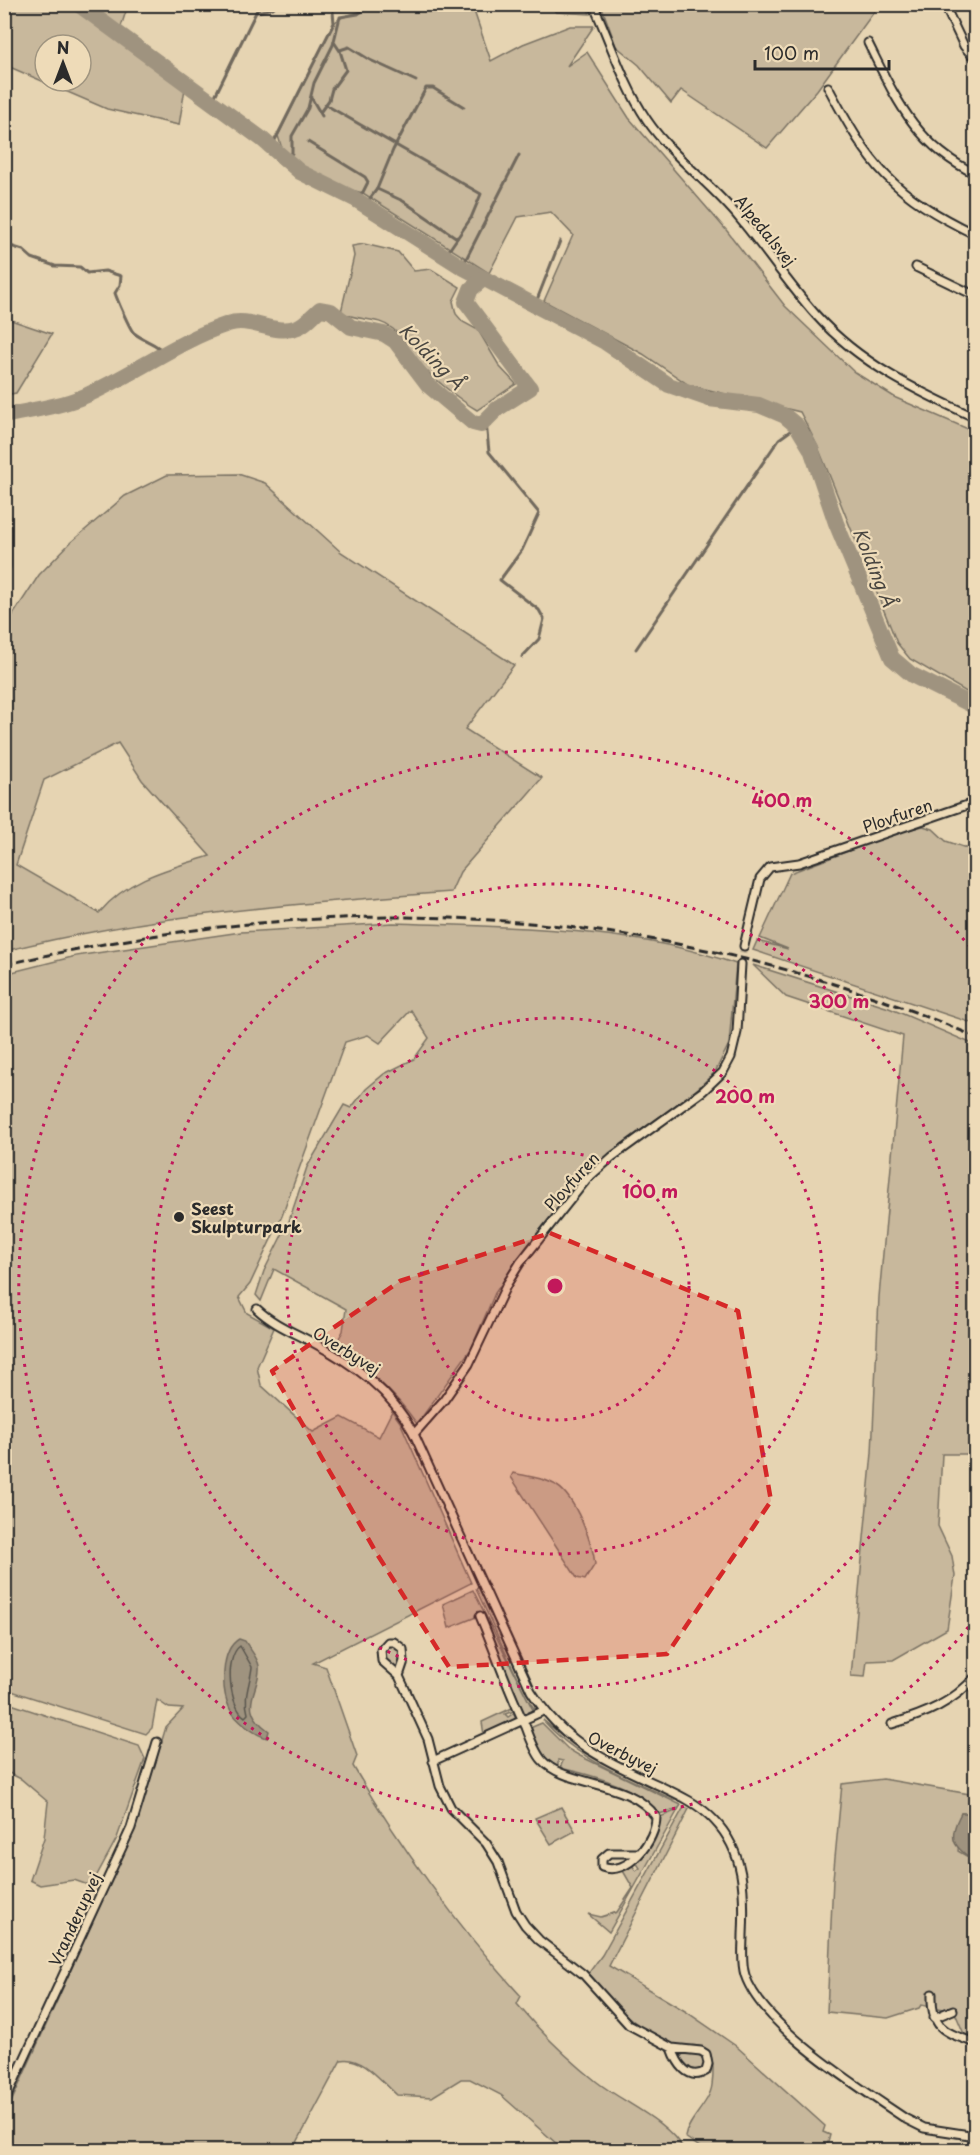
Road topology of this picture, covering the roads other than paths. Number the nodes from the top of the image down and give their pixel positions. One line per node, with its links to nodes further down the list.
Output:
1 (593, 4): 10 (street, Alpedalsvej)
2 (944, 4): 4 (street)
3 (868, 43): 6 (street)
4 (975, 60)
5 (828, 87): 7 (street)
6 (975, 174)
7 (975, 235)
8 (916, 267): 9 (street)
9 (975, 296)
10 (975, 418)
11 (975, 802): 12 (street, Plovfuren)
12 (744, 946)
13 (741, 964): 15 (street, Plovfuren)
14 (257, 1309): 15 (street, Overbyvej)
15 (414, 1434): 19 (street, Overbyvej)
16 (480, 1617): 20 (street)
17 (399, 1676): 17 (street); 23 (street)
18 (975, 1676): 21 (street)
19 (543, 1711): 20 (street); 31 (street, Overbyvej)
20 (522, 1720): 23 (street); 24 (street)
21 (892, 1724)
22 (157, 1742): 30 (street, Vranderupvej)
23 (433, 1761): 29 (street)
24 (639, 1853): 24 (street)
25 (932, 1994): 27 (street)
26 (952, 2010): 27 (street)
27 (934, 2018): 28 (street)
28 (975, 2043)
29 (672, 2048): 29 (street)
30 (4, 2103)
31 (975, 2136)

